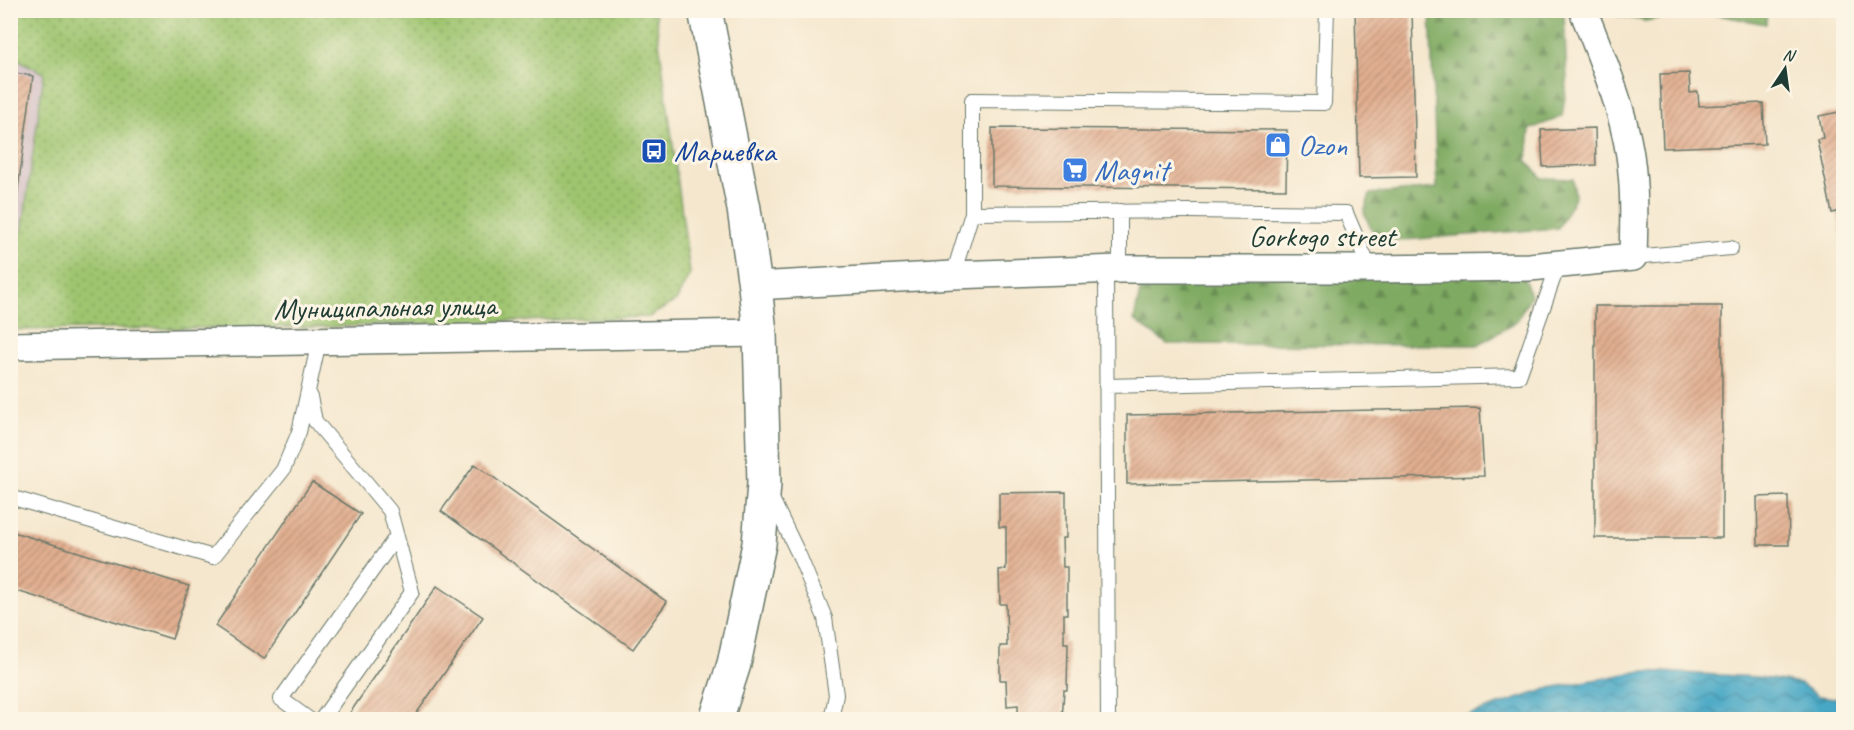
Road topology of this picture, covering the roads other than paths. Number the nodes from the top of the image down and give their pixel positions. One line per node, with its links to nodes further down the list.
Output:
1 (705, 10): 12 (main road)
2 (1327, 10): 5 (lane)
3 (1583, 10): 7 (street)
4 (1120, 211): 5 (lane); 9 (lane); 10 (lane)
5 (972, 213): 11 (lane)
6 (1731, 248): 7 (lane)
7 (1633, 257): 8 (street, Gorkogo street)
8 (1558, 265): 10 (street, Gorkogo street); 16 (lane)
9 (1113, 269): 10 (street, Gorkogo street); 11 (street, Gorkogo street); 16 (lane)
10 (1370, 269)
11 (953, 275): 12 (street, Gorkogo street)
12 (755, 286): 13 (main road)
13 (760, 333): 14 (street, Муниципальная улица); 18 (main road)
14 (319, 341): 15 (street, Муниципальная улица); 17 (lane)
15 (10, 346)
16 (1106, 386): 25 (lane)
17 (308, 391): 19 (lane); 20 (lane)
18 (764, 484): 23 (main road); 24 (lane)
19 (10, 497)
20 (396, 537): 21 (lane); 22 (lane)
21 (310, 720)
22 (321, 720)
23 (716, 720)
24 (831, 720)
25 (1108, 720)

